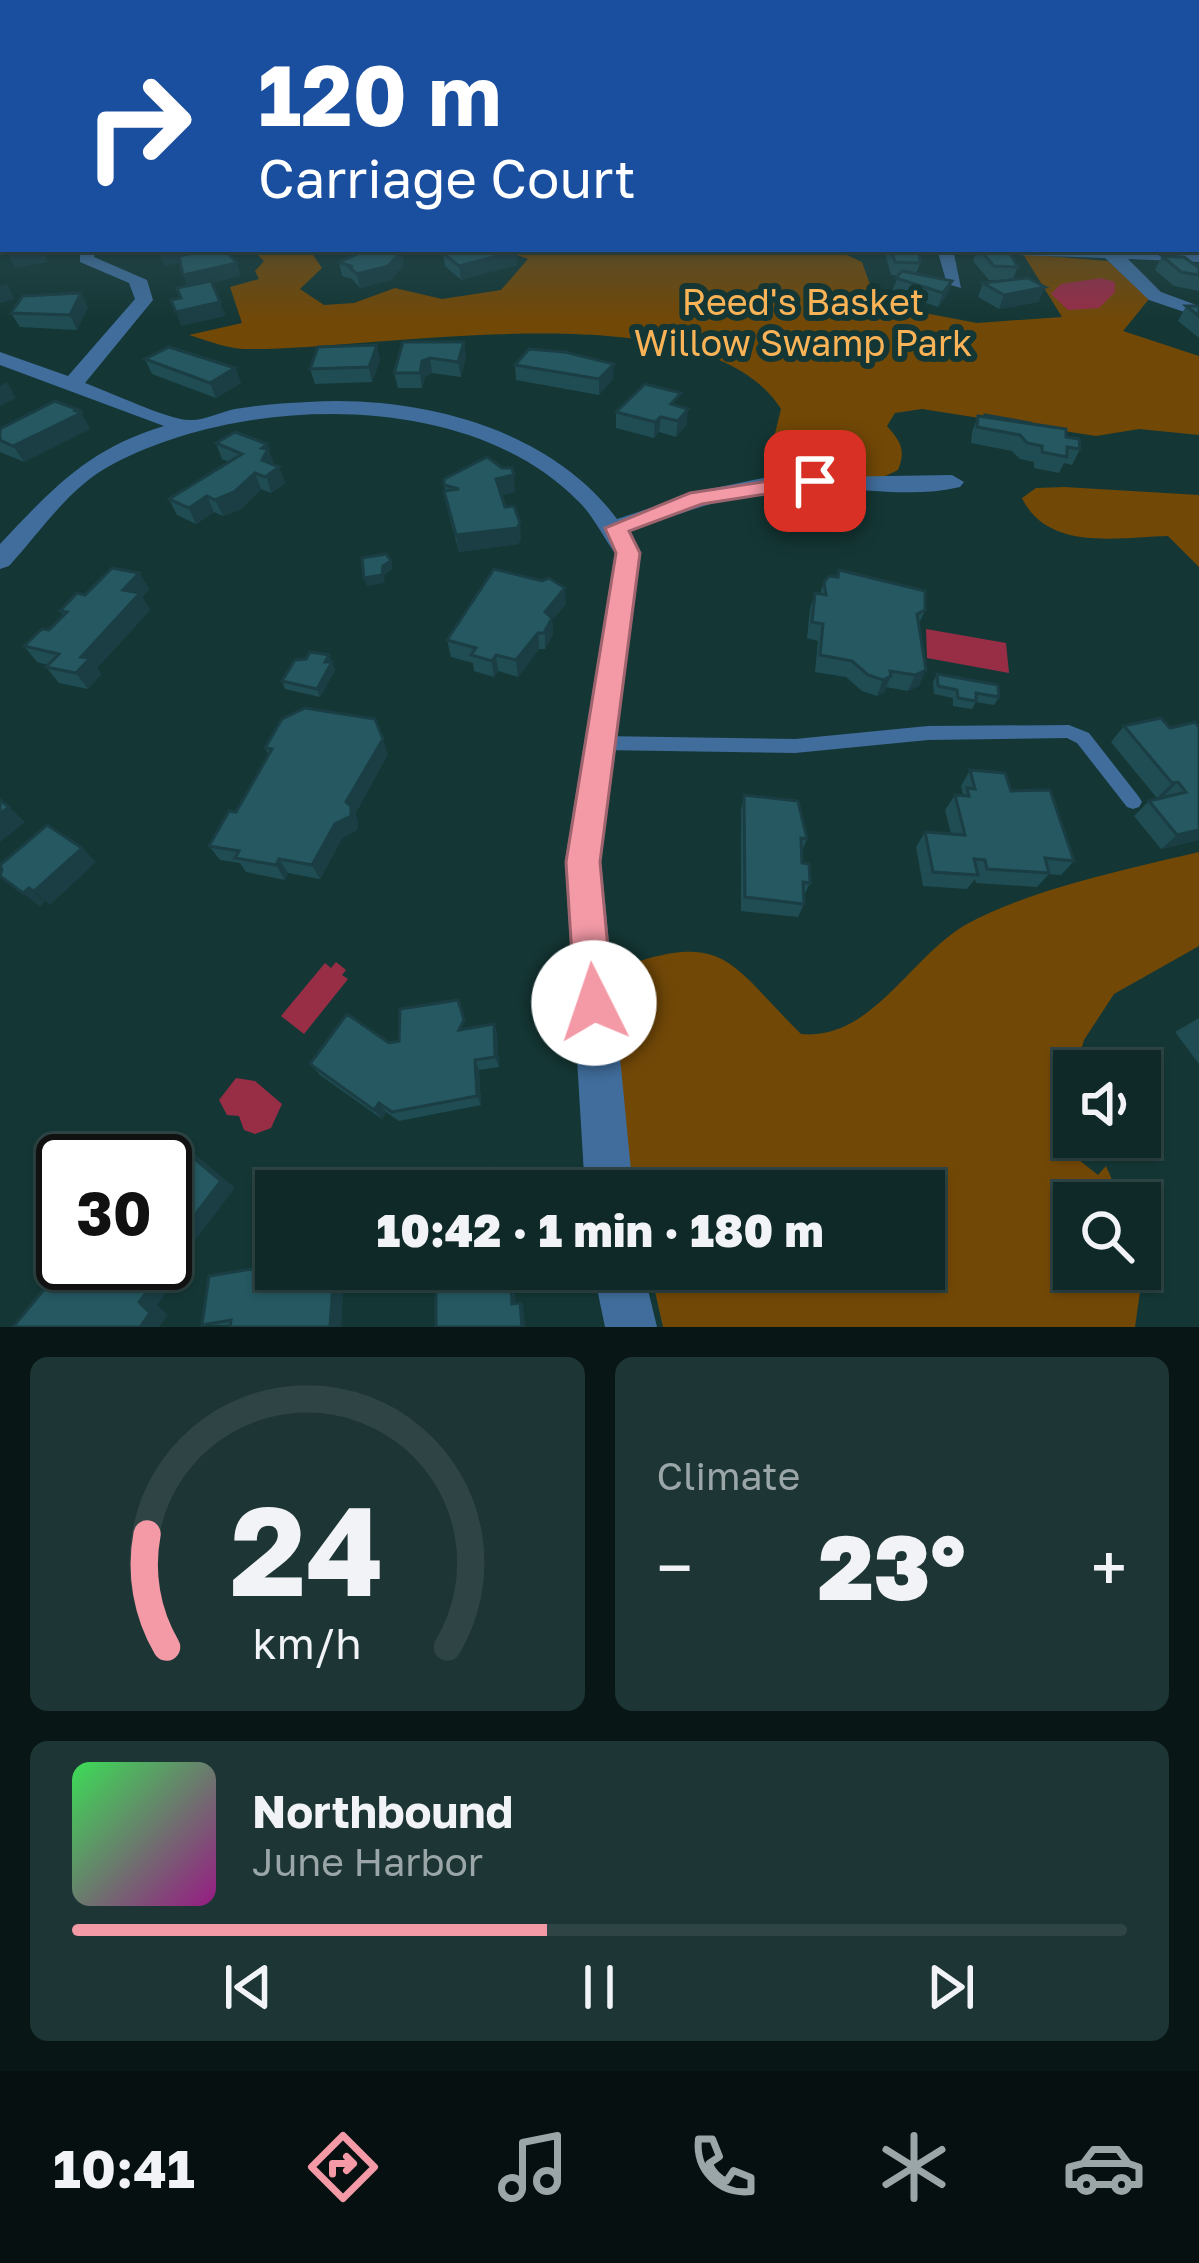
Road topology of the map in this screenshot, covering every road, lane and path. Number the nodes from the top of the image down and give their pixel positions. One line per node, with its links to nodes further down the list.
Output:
1 (87, 252): 9 (street)
2 (946, 252): 6 (street)
3 (1105, 252): 7 (street)
4 (1119, 252): 5 (street)
5 (1199, 257)
6 (955, 284)
7 (1199, 312)
8 (0, 358): 9 (street)
9 (72, 385): 10 (street)
10 (182, 425): 12 (street); 13 (street)
11 (952, 482): 12 (street)
12 (616, 528): 14 (street)
13 (0, 560)
14 (600, 743): 15 (lane); 16 (street)
15 (1133, 802)
16 (607, 1170)
17 (623, 1290): 18 (street)
18 (631, 1327)

